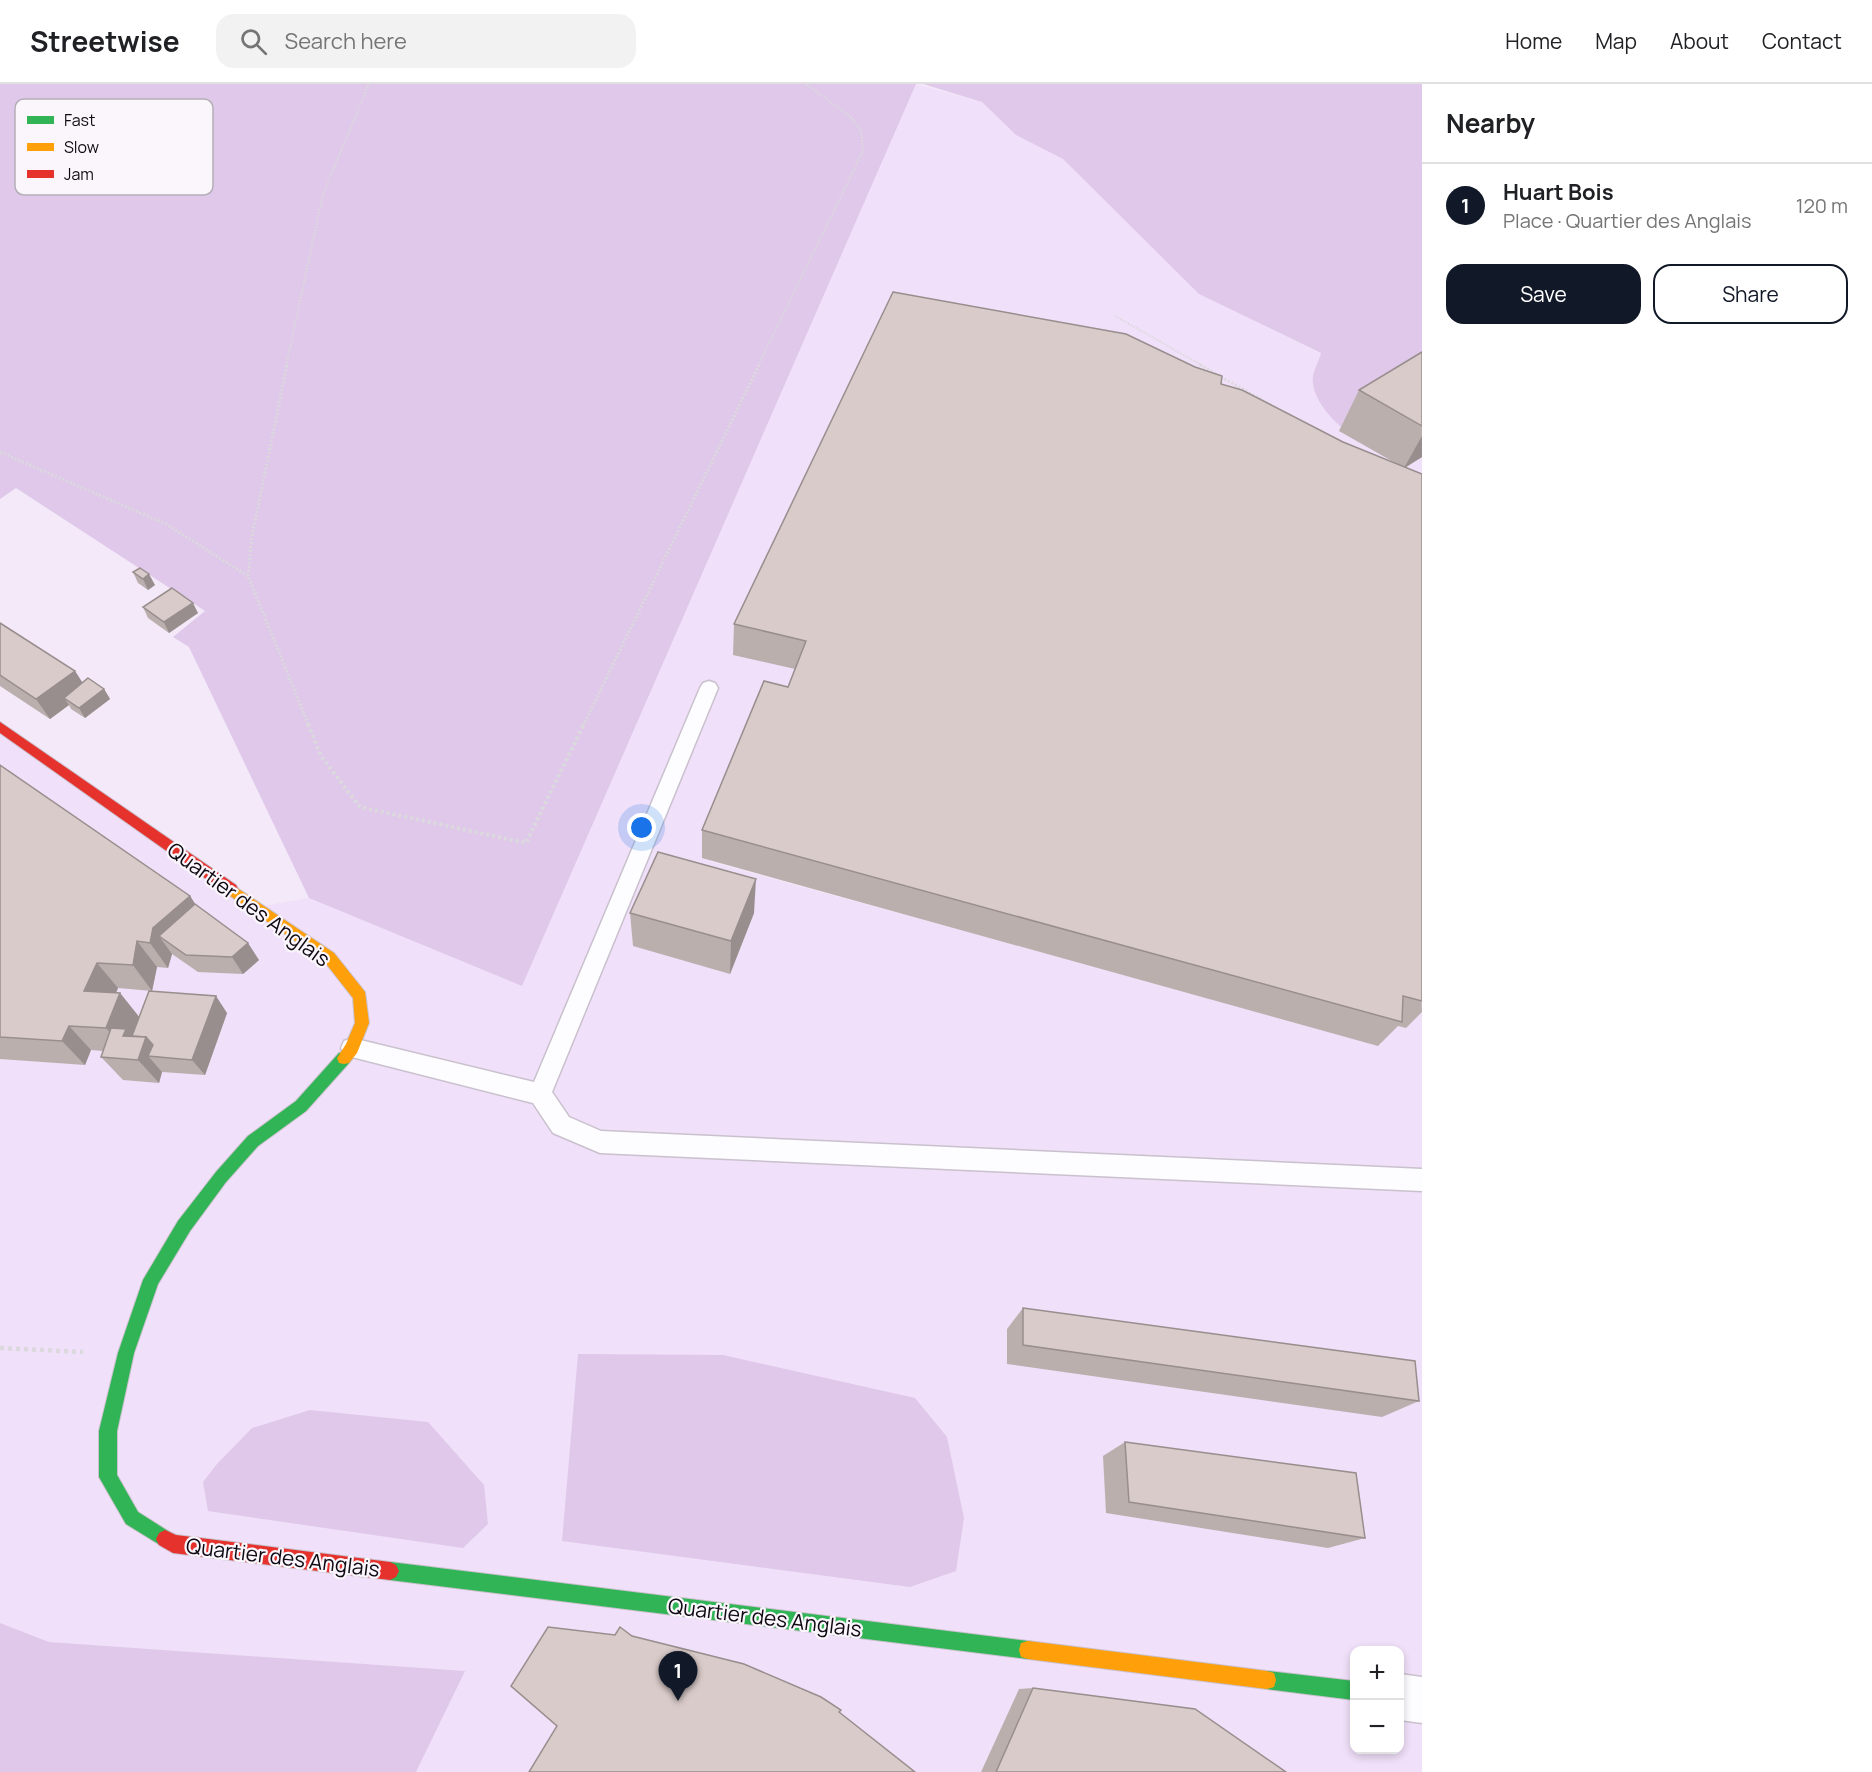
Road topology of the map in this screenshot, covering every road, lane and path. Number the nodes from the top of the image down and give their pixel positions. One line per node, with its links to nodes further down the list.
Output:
1 (369, 84): 6 (path)
2 (806, 84): 6 (path)
3 (1115, 316): 4 (path)
4 (1277, 409)
5 (0, 452): 6 (path)
6 (248, 576)
7 (708, 688): 10 (lane)
8 (0, 727): 9 (street, Quartier des Anglais)
9 (352, 1048): 10 (lane); 13 (street, Quartier des Anglais)
10 (540, 1094): 11 (lane)
11 (1422, 1180)
12 (0, 1348): 13 (path)
13 (126, 1353): 14 (street, Quartier des Anglais)
14 (1350, 1691)
15 (1404, 1698): 16 (street)
16 (1422, 1700)

